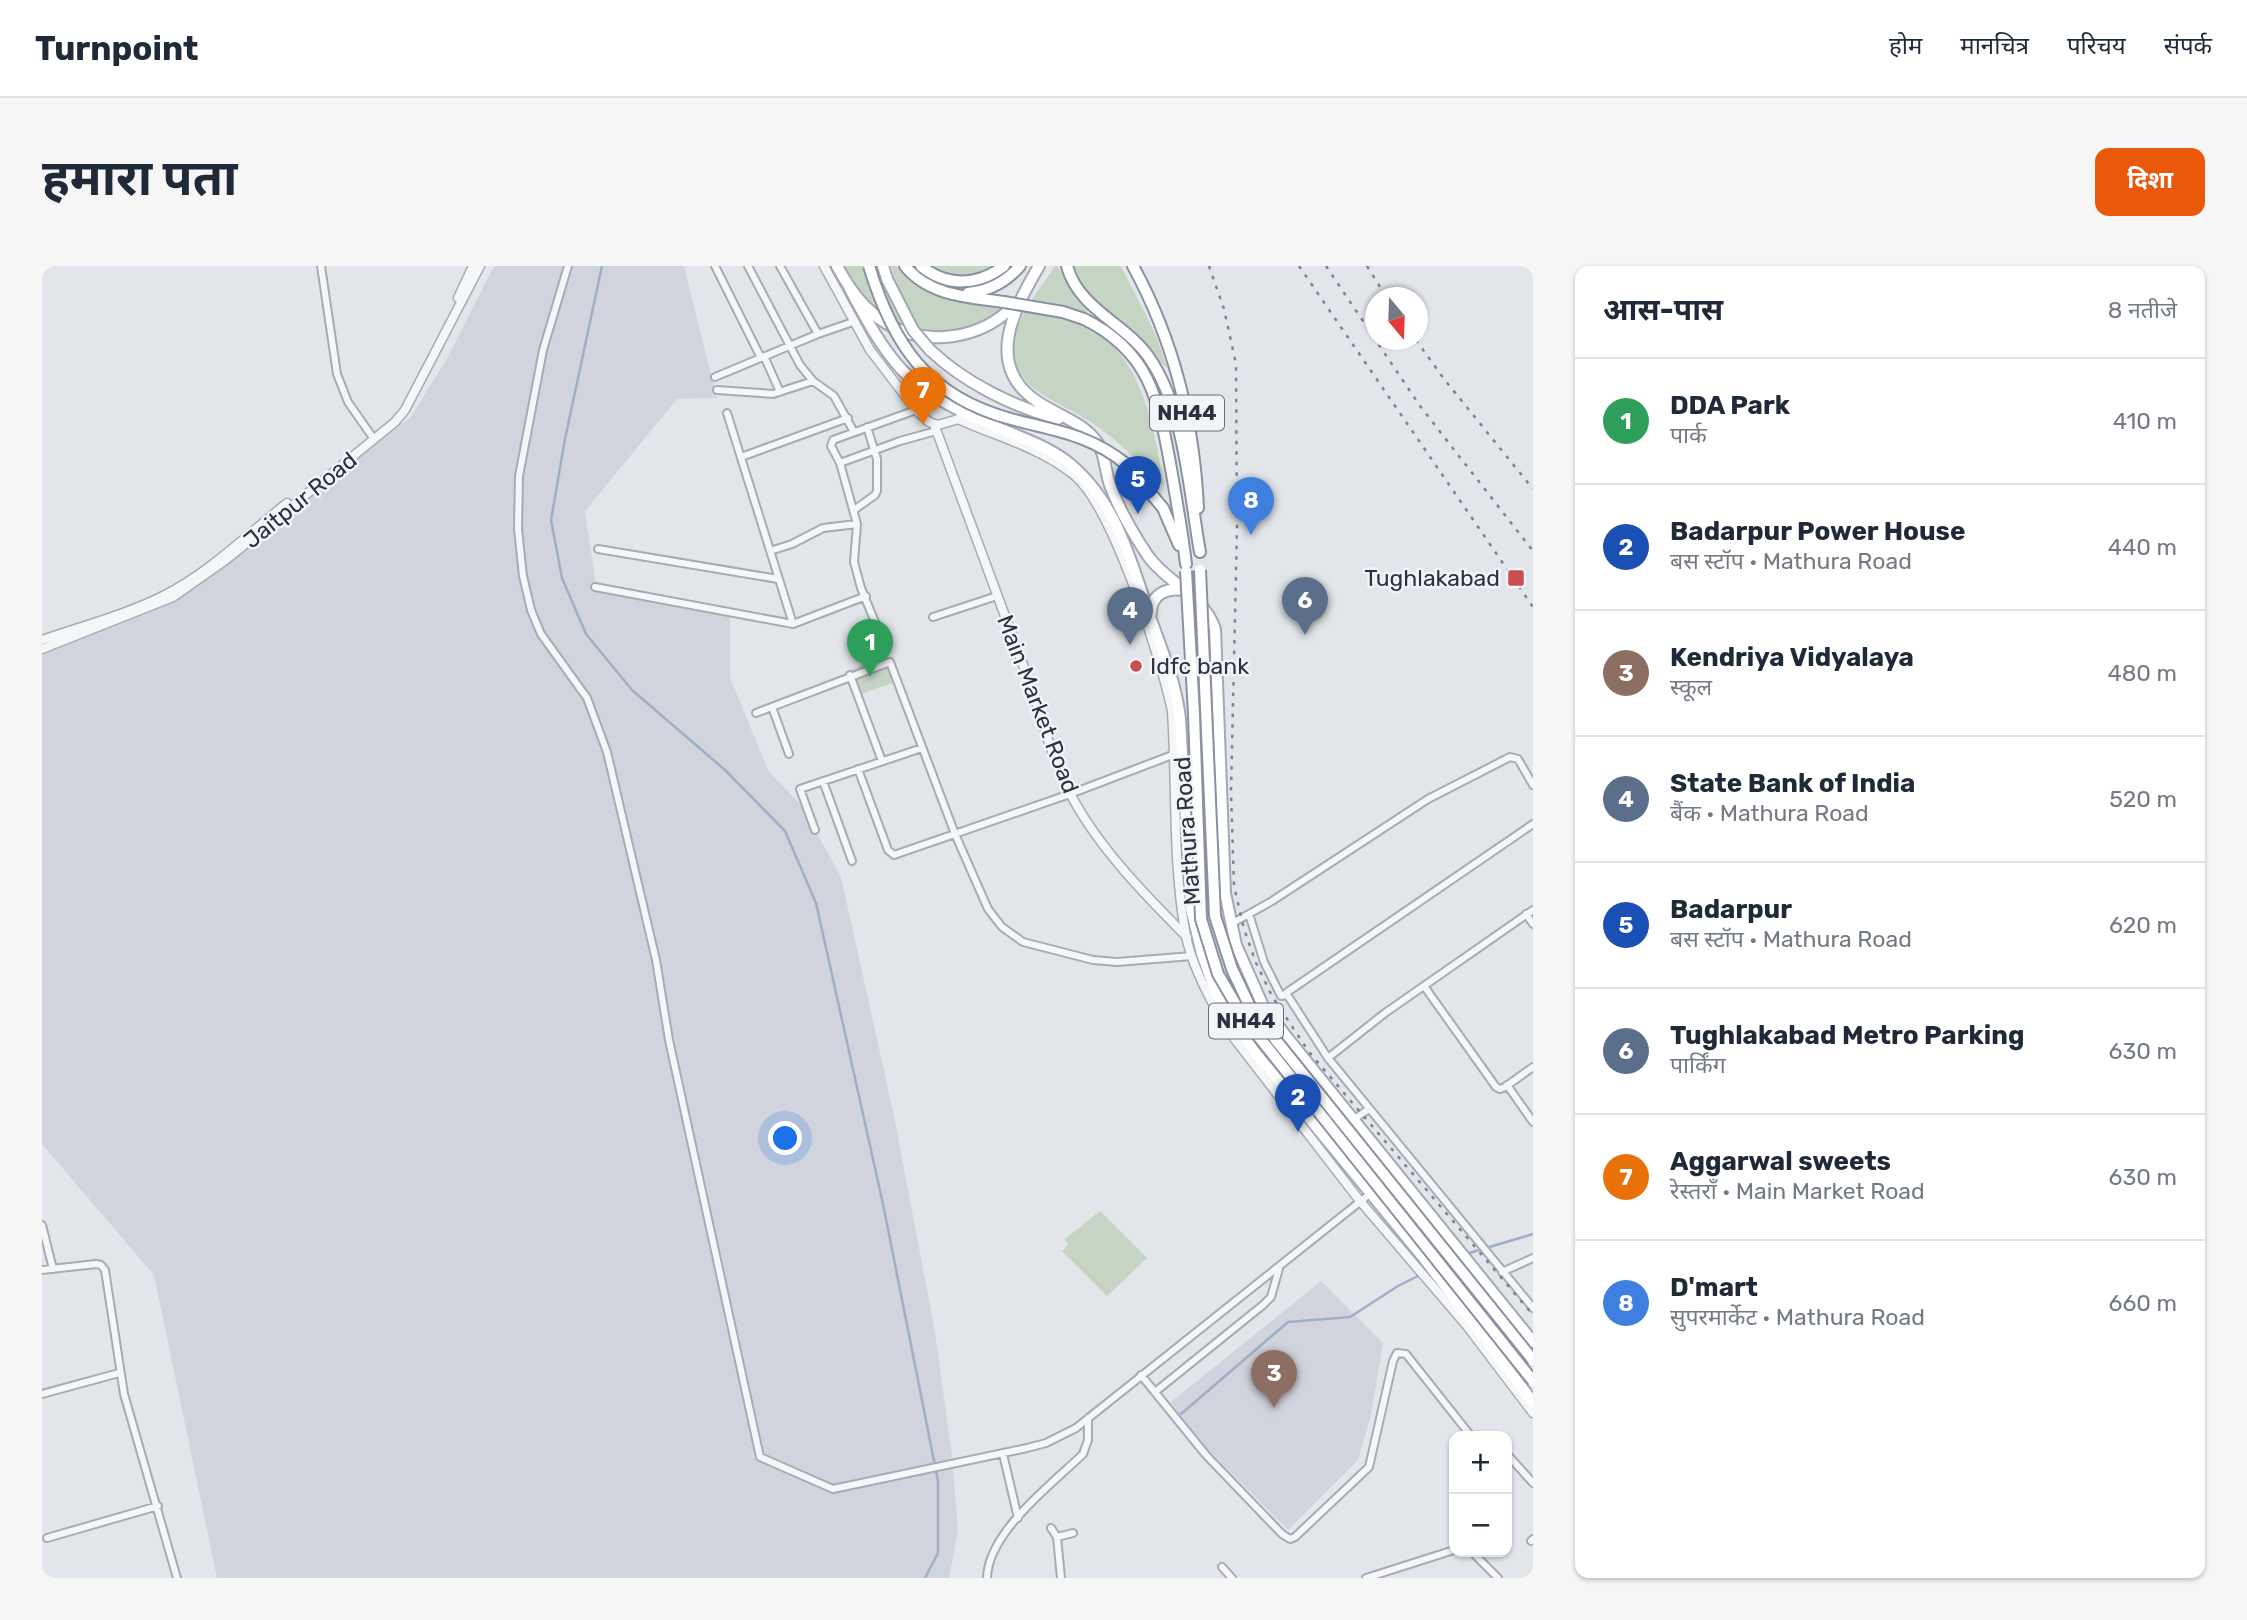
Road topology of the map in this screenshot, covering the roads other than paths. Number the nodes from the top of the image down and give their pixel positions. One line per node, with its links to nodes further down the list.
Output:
1 (321, 266): 38 (street)
2 (474, 266): 38 (street, Jaitpur Road)
3 (481, 266): 57 (street, Jaitpur Road)
4 (568, 266): 117 (street)
5 (715, 266): 25 (street)
6 (748, 266): 24 (street)
7 (780, 266): 23 (street)
8 (824, 266): 22 (street)
9 (837, 266): 19 (main road)
10 (869, 266): 47 (main road, Mathura Road / NH44, bridge)
11 (883, 266): 34 (main road, bridge)
12 (905, 266): 20 (main road)
13 (921, 266): 14 (main road)
14 (1004, 266)
15 (1020, 266): 20 (main road)
16 (1039, 266): 21 (main road)
17 (1067, 266): 46 (main road)
18 (1133, 266): 46 (main road, Mathura Road / NH44)
19 (850, 289): 21 (main road); 32 (main road, Mathura Road)
20 (944, 292): 47 (main road, bridge)
21 (1023, 294): 34 (main road)
22 (853, 322): 23 (street); 30 (street)
23 (818, 334): 24 (street)
24 (789, 346): 25 (street); 27 (street)
25 (762, 357): 26 (street); 29 (street)
26 (715, 377)
27 (813, 381): 29 (street); 33 (street)
28 (717, 390): 29 (street)
29 (780, 392)
30 (916, 410): 35 (street); 36 (street)
31 (727, 413): 40 (street)
32 (963, 417): 36 (street); 54 (main road, Mathura Road); 66 (street)
33 (848, 418): 37 (street); 40 (street)
34 (1074, 424): 50 (main road, Mathura Road)
35 (867, 427): 37 (street); 39 (street)
36 (935, 428): 39 (street); 52 (street, Main Market Road)
37 (854, 432): 41 (street)
38 (371, 435): 56 (street, Jaitpur Road)
39 (875, 449): 41 (street); 42 (street)
40 (741, 457): 45 (street)
41 (840, 463): 42 (street)
42 (854, 510): 43 (street)
43 (857, 524): 45 (street); 51 (street)
44 (598, 549): 48 (street)
45 (770, 551): 48 (street)
46 (1200, 552): 107 (main road, Mathura Road / NH44, bridge)
47 (1186, 564): 110 (main road, Mathura Road / NH44, bridge)
48 (778, 579): 55 (street)
49 (595, 587): 55 (street)
50 (1191, 594): 54 (main road); 60 (main road, Mathura Road)
51 (866, 596): 55 (street); 58 (street)
52 (997, 596): 53 (street); 73 (street, Main Market Road)
53 (933, 617)
54 (1151, 620): 61 (main road, Mathura Road)
55 (793, 624)
56 (42, 640)
57 (42, 649)
58 (886, 649)
59 (850, 675): 62 (street); 64 (street); 67 (street)
60 (1218, 684): 61 (main road); 81 (main road, Mathura Road)
61 (1176, 688): 84 (main road, Mathura Road)
62 (772, 707): 63 (street); 65 (street)
63 (756, 713)
64 (922, 748): 67 (street); 76 (street)
65 (789, 754)
66 (1175, 754): 73 (street); 83 (street)
67 (882, 761): 69 (street)
68 (1533, 765): 70 (street)
69 (858, 769): 71 (street); 76 (street)
70 (1524, 770): 72 (street); 79 (street)
71 (822, 781): 75 (street); 77 (street)
72 (1533, 785)
73 (1070, 794): 76 (street); 83 (street, Main Market Road)
74 (1533, 824): 86 (street)
75 (815, 830)
76 (955, 834): 84 (street)
77 (852, 861)
78 (1533, 910): 80 (street)
79 (1249, 914): 81 (street); 86 (street)
80 (1526, 915): 82 (street); 85 (street)
81 (1231, 924): 91 (main road, Mathura Road)
82 (1533, 925)
83 (1186, 936): 84 (street, Main Market Road)
84 (1196, 952): 93 (main road, Mathura Road)
85 (1424, 986): 87 (street); 89 (street)
86 (1286, 995): 87 (street)
87 (1328, 1058): 90 (street)
88 (1533, 1067): 89 (street)
89 (1507, 1085): 92 (street)
90 (1369, 1109): 91 (street); 104 (street)
91 (1353, 1120): 93 (main road); 96 (main road, Mathura Road)
92 (1533, 1122)
93 (1320, 1139): 94 (main road, Mathura Road); 95 (street)
94 (1371, 1192): 95 (street); 97 (main road, Mathura Road)
95 (1360, 1201): 100 (street); 103 (street)
96 (1421, 1206): 97 (main road); 106 (main road, Mathura Road)
97 (1395, 1223): 103 (main road, Mathura Road)
98 (42, 1225): 101 (street)
99 (1533, 1258): 104 (street)
100 (1280, 1265): 109 (street); 111 (street)
101 (53, 1269): 102 (street); 108 (street)
102 (42, 1270)
103 (1432, 1272): 113 (main road, Mathura Road); 114 (street)
104 (1503, 1272): 105 (street)
105 (1533, 1308)
106 (1533, 1342)
107 (1533, 1360)
108 (119, 1373): 112 (street); 120 (street)
109 (1141, 1375): 111 (street); 115 (street)
110 (1533, 1381)
111 (1155, 1392): 116 (street)
112 (42, 1394)
113 (1533, 1402)
114 (1533, 1413)
115 (1088, 1418): 117 (street); 121 (street)
116 (1467, 1431)
117 (1003, 1454): 121 (street)
118 (1512, 1460): 119 (street)
119 (1533, 1483)
120 (158, 1506): 125 (street); 129 (street)
121 (1018, 1518): 130 (street)
122 (1051, 1528): 124 (street)
123 (1073, 1533): 124 (street)
124 (1057, 1537): 131 (street)
125 (47, 1538)
126 (1449, 1552): 133 (street)
127 (1477, 1557): 134 (street)
128 (1222, 1566): 132 (street)
129 (177, 1578)
130 (987, 1578)
131 (1061, 1578)
132 (1232, 1578)
133 (1366, 1578)
134 (1498, 1578)

